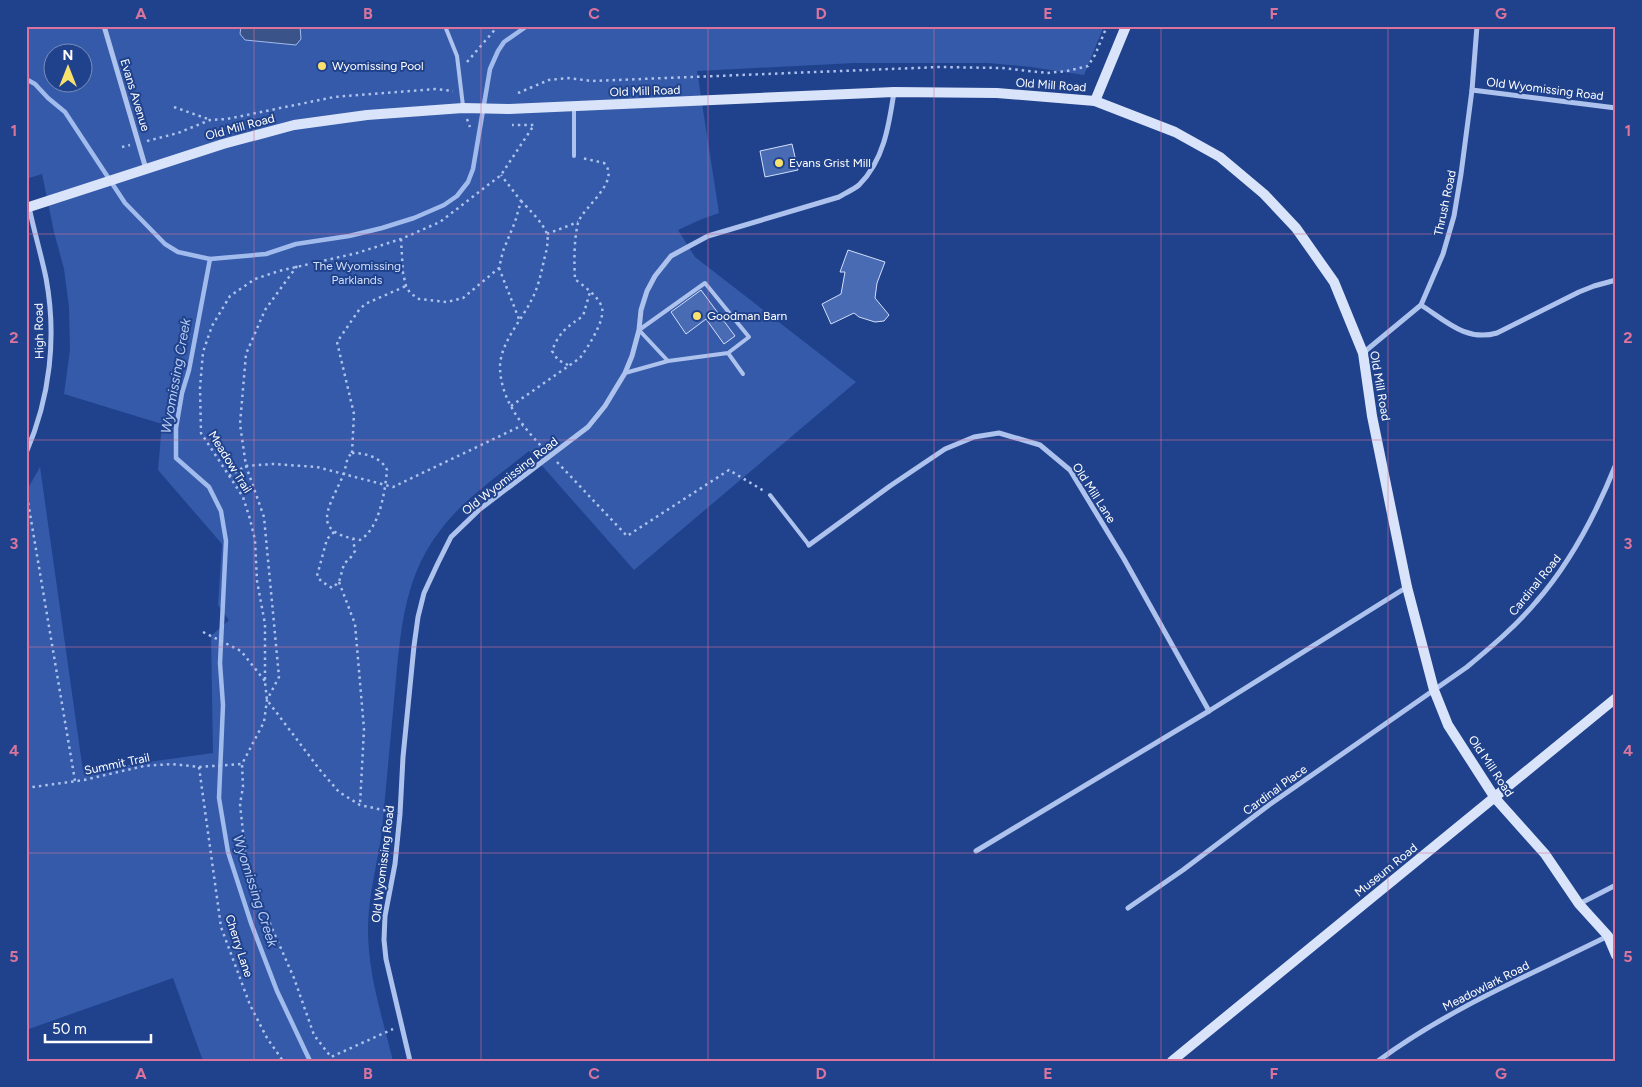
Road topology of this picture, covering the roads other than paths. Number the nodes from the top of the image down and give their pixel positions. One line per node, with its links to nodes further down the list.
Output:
1 (104, 26): 12 (street, Evans Avenue)
2 (445, 26): 9 (lane)
3 (1126, 26): 7 (street)
4 (1477, 26): 5 (street, Thrush Road)
5 (1472, 90): 10 (street, Old Wyomissing Road); 15 (street, Thrush Road)
6 (894, 92): 7 (street, Old Mill Road); 8 (street, Old Mill Road); 16 (street, Old Wyomissing Road)
7 (1095, 101): 18 (street, Old Mill Road)
8 (574, 106): 9 (street, Old Mill Road); 11 (lane)
9 (466, 108): 12 (street, Old Mill Road)
10 (1616, 108)
11 (574, 156)
12 (146, 169): 13 (street, Old Mill Road)
13 (28, 208): 22 (street, High Road)
14 (1616, 280): 15 (street)
15 (1420, 305): 18 (street, Thrush Road)
16 (639, 330): 17 (lane); 19 (lane); 20 (street, Old Wyomissing Road)
17 (728, 353): 19 (lane); 21 (lane)
18 (1363, 353): 26 (street, Old Mill Road)
19 (668, 361): 20 (lane)
20 (625, 373): 37 (street, Old Wyomissing Road)
21 (743, 374)
22 (26, 453)
23 (1616, 464): 27 (street, Cardinal Road)
24 (770, 495): 25 (lane)
25 (809, 546): 29 (street, Old Mill Lane)
26 (1407, 587): 27 (street, Old Mill Road); 29 (street)
27 (1434, 690): 30 (street, Old Mill Road); 34 (street, Cardinal Place)
28 (1616, 698): 30 (street, Museum Road)
29 (1209, 711): 31 (street)
30 (1495, 798): 33 (street, Old Mill Road); 38 (street, Museum Road)
31 (976, 851)
32 (1616, 885): 33 (street)
33 (1579, 904): 35 (street, Old Mill Road)
34 (1128, 908)
35 (1608, 936): 36 (street, Old Mill Road); 39 (street, Meadowlark Road)
36 (1616, 955)
37 (410, 1061)
38 (1172, 1061)
39 (1378, 1061)

